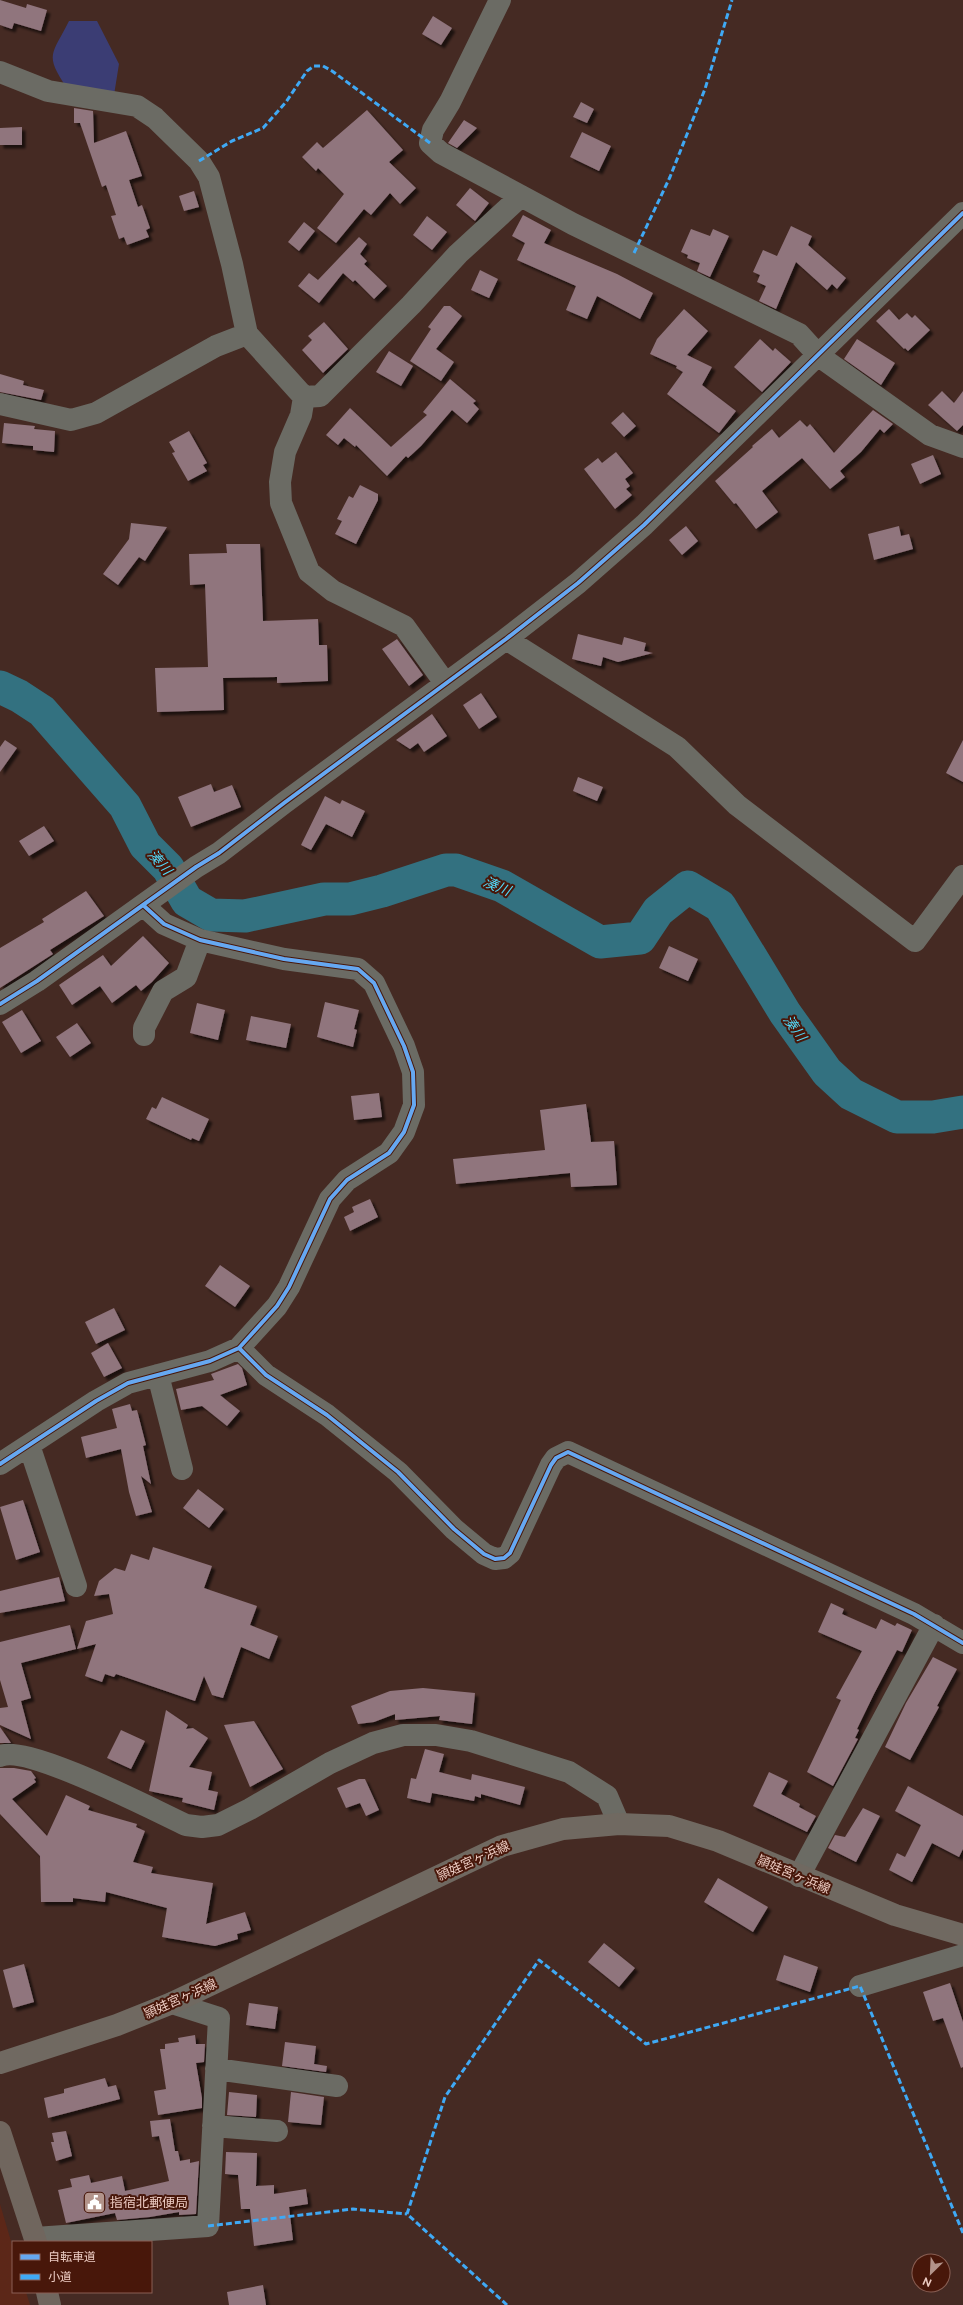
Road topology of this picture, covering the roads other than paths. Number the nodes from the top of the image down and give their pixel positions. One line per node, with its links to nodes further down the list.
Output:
1 (500, 0): 3 (street)
2 (0, 72): 5 (street)
3 (520, 197): 6 (street); 7 (street)
4 (963, 213): 6 (street)
5 (247, 334): 7 (street); 8 (street)
6 (819, 356): 9 (street); 10 (street)
7 (304, 397): 11 (street)
8 (0, 404)
9 (963, 447)
10 (506, 640): 11 (street); 12 (street)
11 (445, 683): 13 (street)
12 (963, 876)
13 (148, 901): 14 (street); 15 (street)
14 (200, 940): 16 (street); 17 (street)
15 (0, 1004)
16 (144, 1035)
17 (239, 1348): 18 (street); 23 (street)
18 (158, 1375): 19 (street); 21 (street)
19 (29, 1445): 20 (street); 22 (street)
20 (0, 1464)
21 (182, 1469)
22 (76, 1586)
23 (934, 1625): 24 (street); 27 (street)
24 (963, 1643)
25 (0, 1756): 26 (street)
26 (619, 1824): 27 (main road, 頴娃宮ヶ浜線); 31 (main road, 頴娃宮ヶ浜線)
27 (799, 1876): 28 (main road, 頴娃宮ヶ浜線)
28 (963, 1935)
29 (963, 1955): 30 (street)
30 (860, 1986)
31 (172, 2003): 32 (main road, 頴娃宮ヶ浜線); 33 (street)
32 (0, 2063)
33 (216, 2069): 34 (street); 35 (street)
34 (337, 2086)
35 (213, 2126): 36 (street); 38 (street)
36 (277, 2131)
37 (0, 2132): 38 (highway)
38 (35, 2240)
39 (47, 2293): 40 (highway)
40 (50, 2305)

